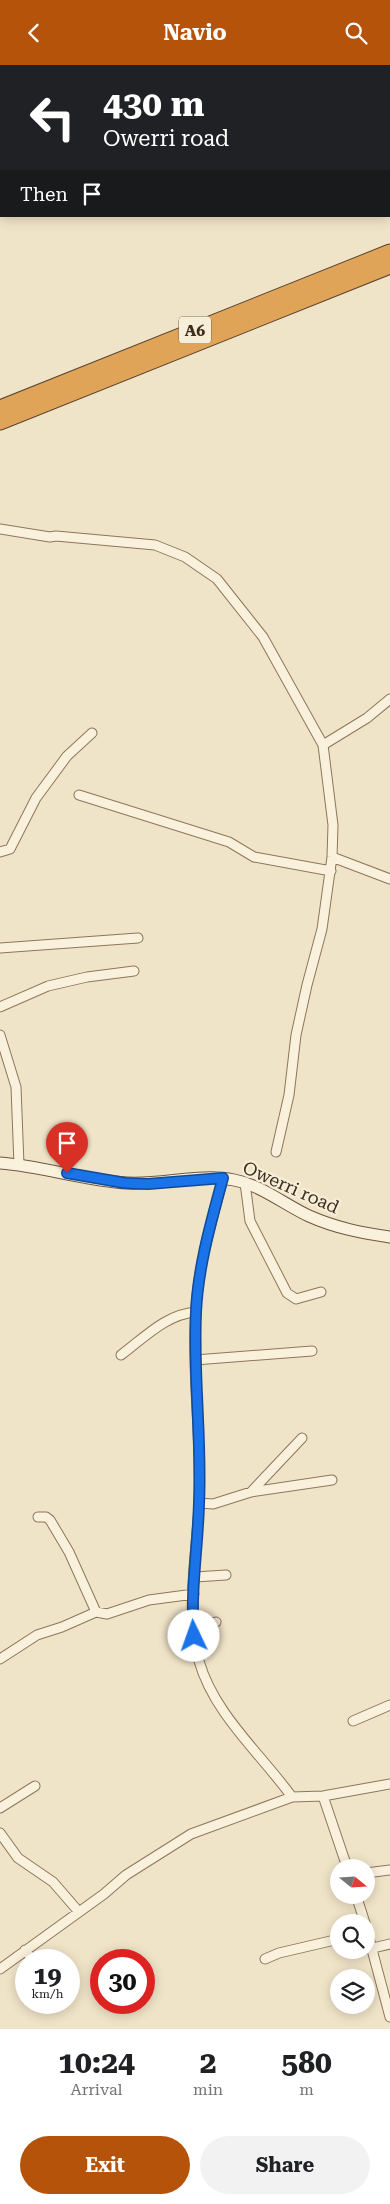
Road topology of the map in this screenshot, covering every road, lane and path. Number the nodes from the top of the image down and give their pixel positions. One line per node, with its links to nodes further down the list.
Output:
1 (390, 252): 3 (highway, A6)
2 (390, 266): 4 (highway, A6)
3 (0, 408)
4 (0, 422)
5 (0, 529): 8 (street)
6 (390, 699): 8 (street)
7 (92, 733): 10 (street)
8 (323, 745): 11 (street)
9 (79, 795): 12 (street)
10 (0, 852)
11 (332, 857): 12 (street); 13 (street)
12 (330, 871): 19 (street)
13 (390, 879)
14 (138, 938): 15 (street)
15 (0, 948)
16 (134, 971): 17 (street)
17 (0, 1007)
18 (0, 1035): 21 (street)
19 (276, 1152)
20 (0, 1163): 21 (main road, Owerri road)
21 (19, 1165): 22 (main road, Owerri road)
22 (223, 1178): 23 (main road, Owerri road); 26 (street)
23 (245, 1183): 24 (main road, Owerri road); 25 (street)
24 (390, 1237)
25 (321, 1292)
26 (196, 1312): 28 (street); 29 (street)
27 (312, 1351): 29 (street)
28 (120, 1355)
29 (195, 1360): 33 (street)
30 (302, 1437): 32 (street)
31 (332, 1480): 32 (street)
32 (251, 1492): 33 (street)
33 (199, 1503): 36 (street)
34 (38, 1517): 38 (street)
35 (226, 1575): 36 (street)
36 (195, 1577): 37 (street)
37 (194, 1594): 38 (street); 40 (street)
38 (96, 1612): 41 (street)
39 (216, 1622): 40 (street)
40 (194, 1628): 47 (street)
41 (0, 1659)
42 (390, 1705): 43 (street)
43 (353, 1721)
44 (390, 1784): 46 (street)
45 (35, 1786): 48 (street)
46 (323, 1796): 47 (street); 50 (street)
47 (292, 1797): 53 (street)
48 (0, 1808)
49 (0, 1833): 53 (street)
50 (344, 1859)
51 (390, 1870): 52 (street)
52 (375, 1872)
53 (79, 1912): 57 (street)
54 (330, 1941): 60 (street)
55 (390, 1944): 56 (street)
56 (375, 1948)
57 (26, 1949)
58 (375, 1956): 62 (street)
59 (15, 1958): 61 (street)
60 (266, 1959)
61 (0, 1969)
62 (390, 2017)

